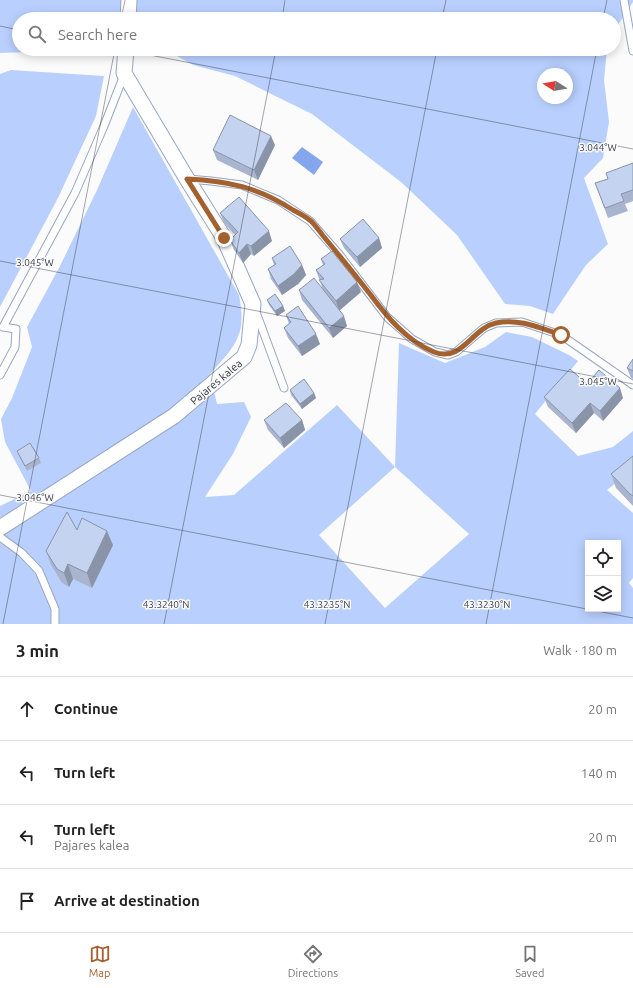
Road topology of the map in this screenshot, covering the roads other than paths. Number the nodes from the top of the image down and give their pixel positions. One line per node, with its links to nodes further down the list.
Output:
1 (129, 0): 3 (street)
2 (624, 0): 5 (lane)
3 (128, 12)
4 (633, 27): 5 (lane)
5 (630, 36): 6 (lane)
6 (633, 51)
7 (125, 56): 8 (street)
8 (124, 73): 9 (street, Pajares kalea); 11 (lane)
9 (187, 179): 10 (street, Pajares kalea); 13 (lane)
10 (253, 304): 14 (lane); 15 (street, Pajares kalea)
11 (1, 329): 12 (lane)
12 (0, 375)
13 (633, 385)
14 (284, 388)
15 (0, 528)
16 (0, 537): 17 (lane)
17 (55, 624)

